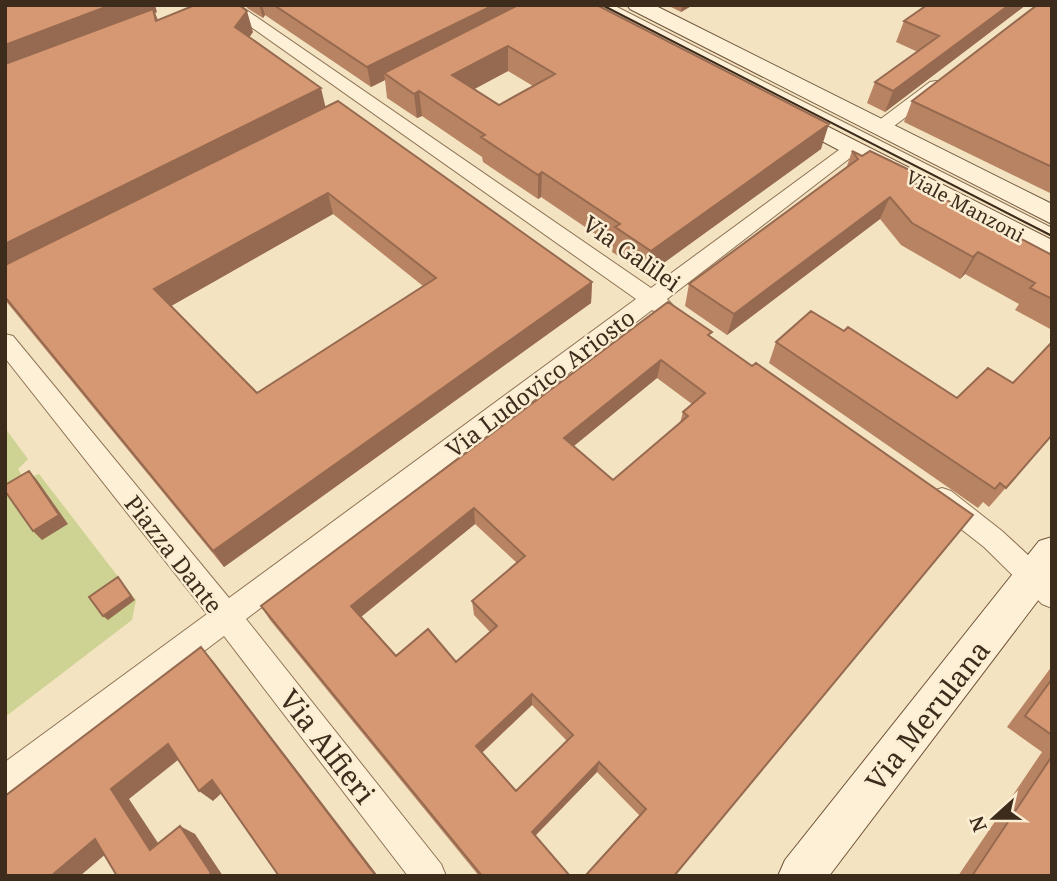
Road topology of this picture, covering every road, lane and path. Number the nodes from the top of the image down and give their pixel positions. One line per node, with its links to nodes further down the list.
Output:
1 (228, 5): 10 (street, Via Galilei)
2 (637, 5): 5 (main road, Viale Manzoni)
3 (595, 6): 6 (main road, Viale Manzoni); 8 (lane, Viale Manzoni)
4 (945, 78): 5 (street)
5 (880, 128): 7 (main road, Viale Manzoni)
6 (854, 148): 9 (main road, Viale Manzoni); 10 (street, Via Ludovico Ariosto)
7 (1052, 215)
8 (1052, 232)
9 (1052, 252)
10 (652, 299): 11 (street, Via Galilei); 15 (street, Via Ludovico Ariosto)
11 (680, 318)
12 (5, 342): 15 (street, Piazza Dante)
13 (922, 485): 14 (street)
14 (1046, 575): 18 (main road, Via Merulana)
15 (225, 617): 16 (street, Piazza Dante); 17 (street, Via Alfieri)
16 (5, 782)
17 (429, 876)
18 (801, 876)

